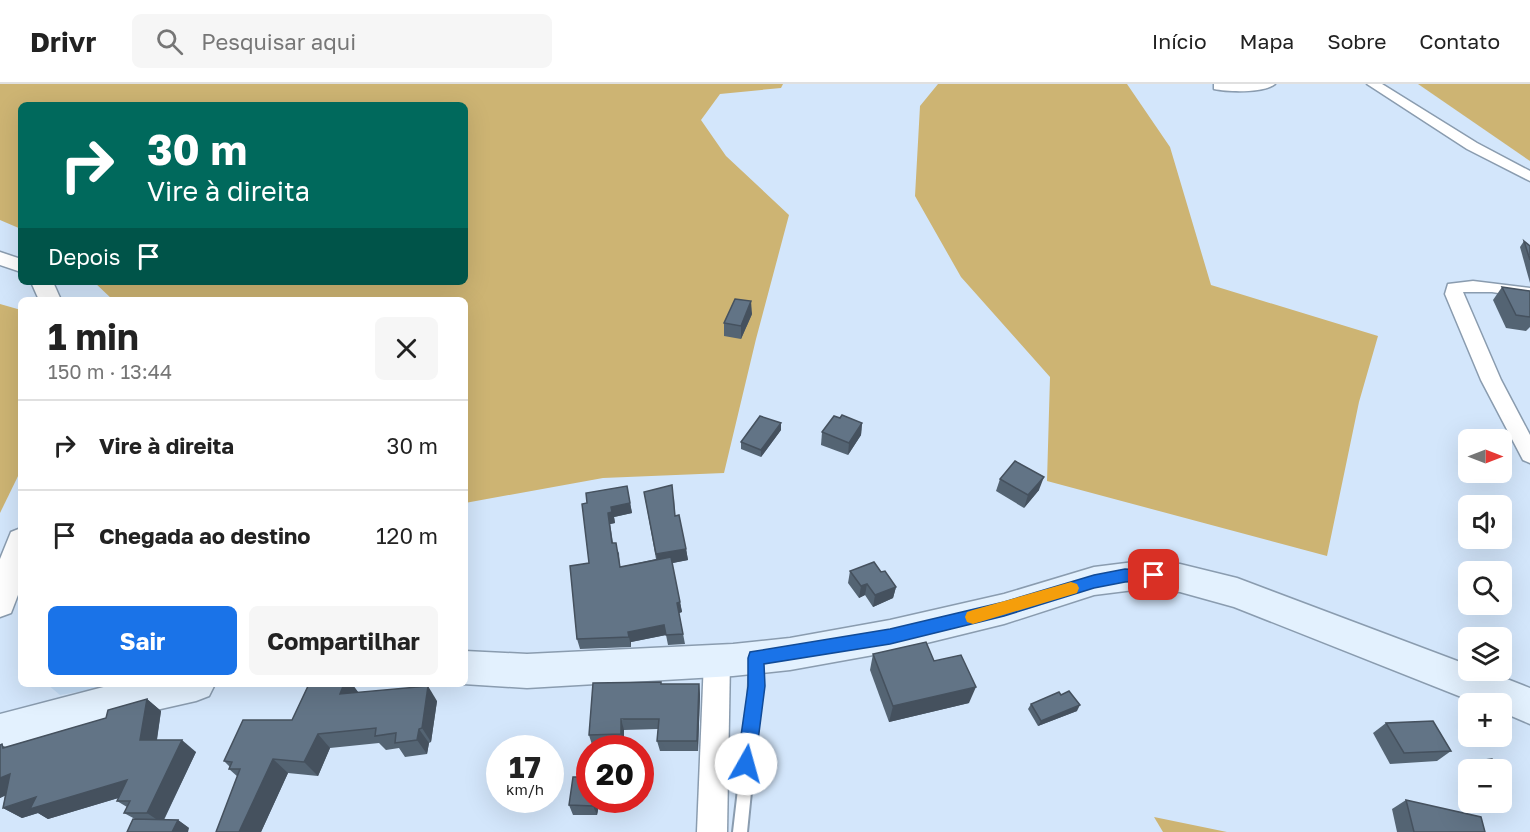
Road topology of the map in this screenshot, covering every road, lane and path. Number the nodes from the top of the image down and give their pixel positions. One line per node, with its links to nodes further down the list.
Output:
1 (1269, 84): 3 (street)
2 (1372, 84): 4 (street)
3 (1219, 86)
4 (1530, 177)
5 (0, 258): 6 (street)
6 (18, 265)
7 (1530, 293): 8 (street)
8 (1530, 455)
9 (18, 549): 10 (street)
10 (0, 604)
11 (756, 658): 12 (main road); 15 (main road); 18 (lane)
12 (717, 660): 13 (main road); 17 (street)
13 (468, 668)
14 (182, 687): 16 (main road)
15 (1530, 706)
16 (0, 733)
17 (712, 832)
18 (740, 832)

